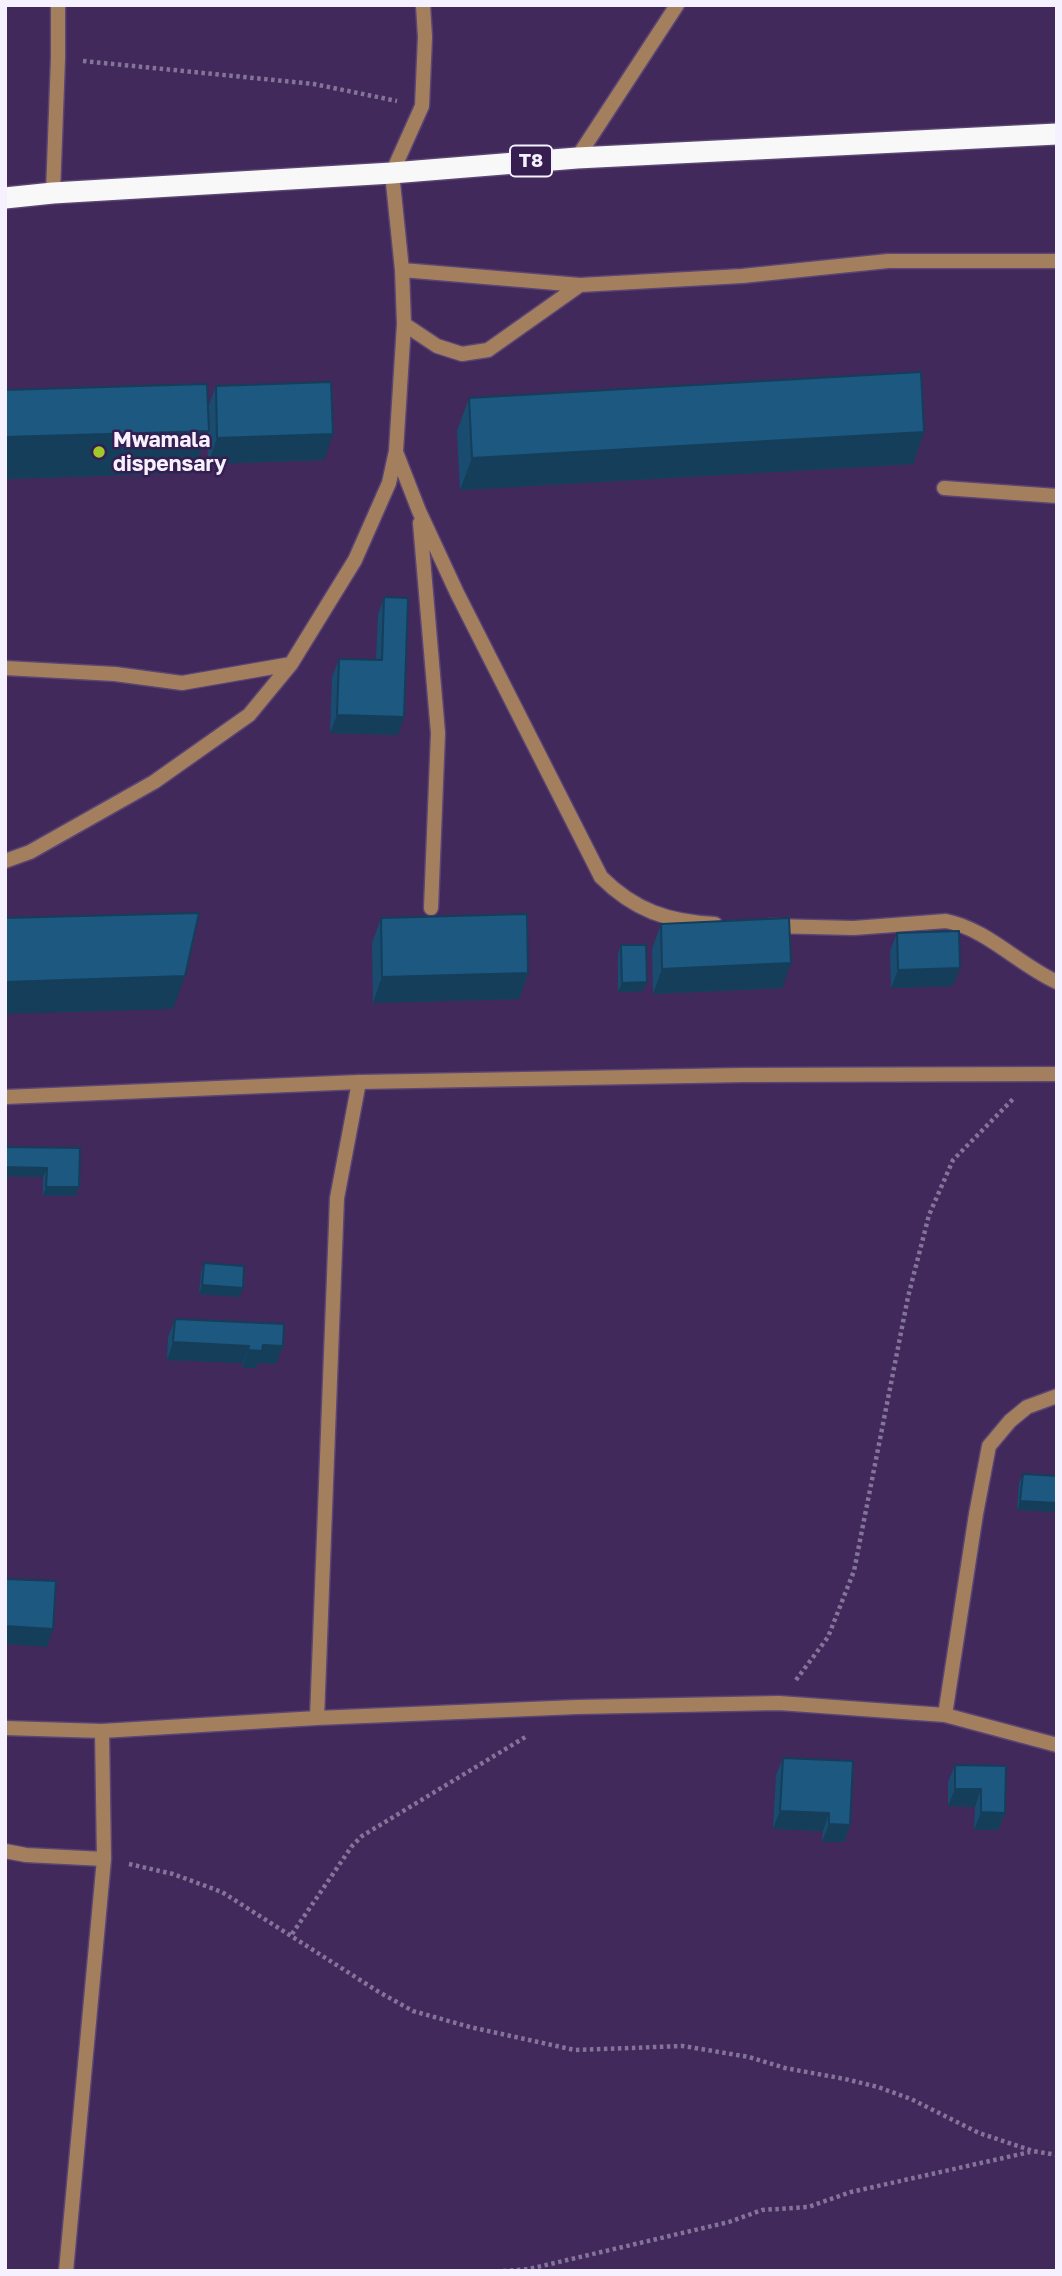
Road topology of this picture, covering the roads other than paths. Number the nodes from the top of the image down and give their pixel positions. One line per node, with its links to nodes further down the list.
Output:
1 (58, 5): 7 (street)
2 (423, 5): 6 (street)
3 (677, 5): 5 (street)
4 (1057, 134): 5 (highway, T8)
5 (577, 158): 6 (highway, T8)
6 (392, 173): 7 (highway, T8); 10 (street)
7 (53, 193): 8 (highway, T8)
8 (5, 198)
9 (1057, 261): 11 (street)
10 (402, 270): 11 (street); 12 (street)
11 (580, 285): 12 (street)
12 (404, 324): 13 (street)
13 (396, 451): 16 (street); 17 (street)
14 (944, 488): 15 (street)
15 (1057, 496)
16 (419, 511): 20 (street); 21 (street)
17 (291, 663): 18 (street); 19 (street)
18 (5, 668)
19 (5, 861)
20 (431, 908)
21 (1057, 982)
22 (1057, 1074): 23 (street)
23 (359, 1082): 24 (street); 27 (street)
24 (5, 1097)
25 (1057, 1396): 26 (street)
26 (944, 1715): 27 (street); 30 (street)
27 (317, 1718): 29 (street)
28 (5, 1728): 29 (street)
29 (102, 1731): 32 (street)
30 (1057, 1745)
31 (5, 1851): 32 (street)
32 (104, 1859): 33 (street)
33 (66, 2271)

